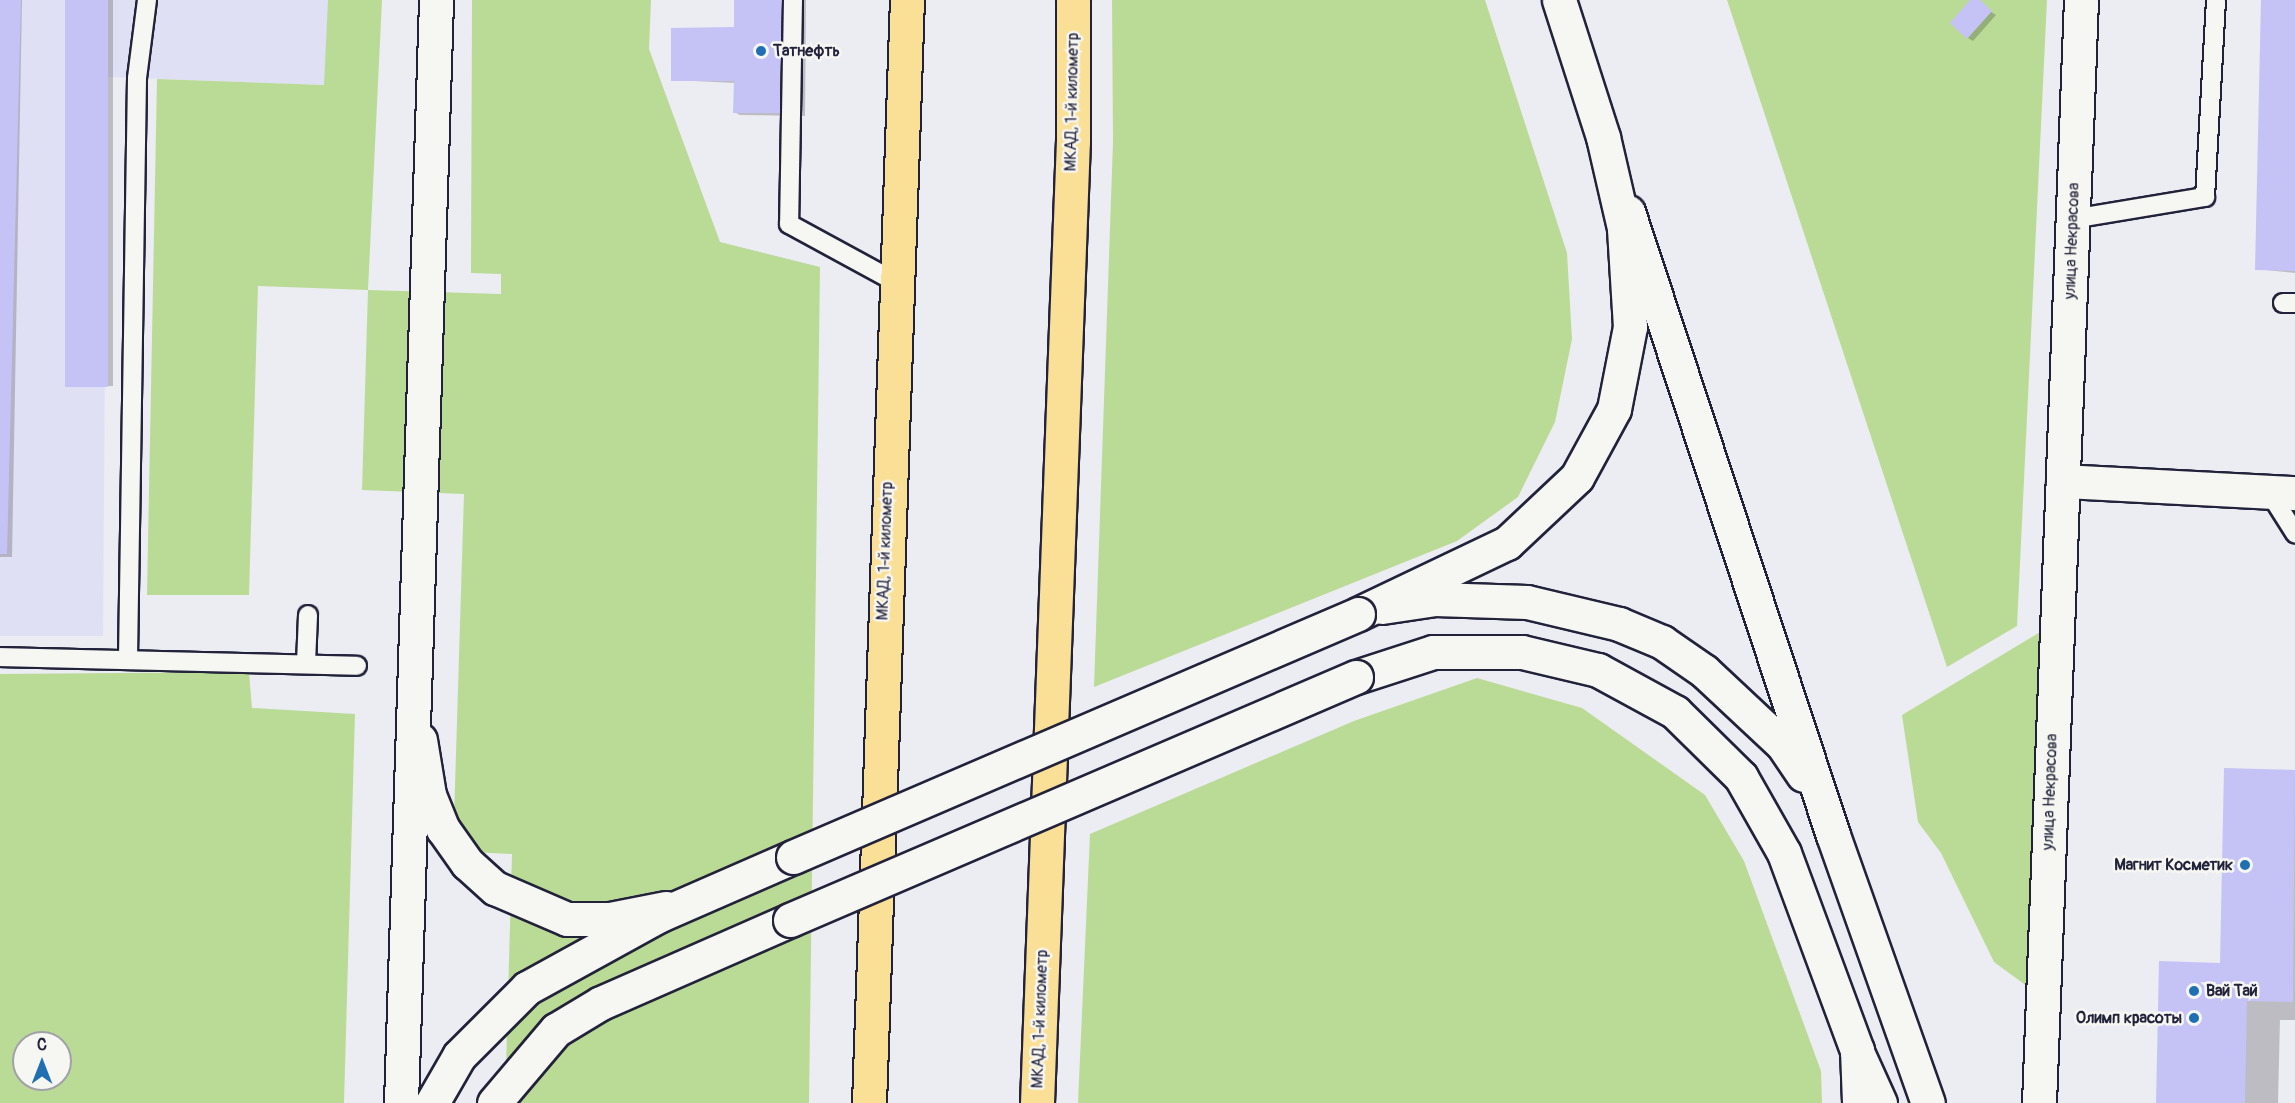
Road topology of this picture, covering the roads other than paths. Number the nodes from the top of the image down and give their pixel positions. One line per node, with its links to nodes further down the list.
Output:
1 (147, 0): 18 (lane)
2 (436, 0): 21 (main road)
3 (793, 0): 11 (lane)
4 (907, 0): 11 (highway, МКАД, 1-й километр)
5 (1073, 0): 29 (highway, МКАД, 1-й километр)
6 (1558, 0): 9 (main road)
7 (2081, 0): 10 (main road, улица Некрасова)
8 (2216, 0): 10 (lane)
9 (1603, 137): 15 (main road); 22 (main road)
10 (2073, 219): 12 (main road, улица Некрасова)
11 (894, 281): 28 (highway, МКАД, 1-й километр)
12 (2063, 481): 13 (main road); 33 (main road, улица Некрасова)
13 (2282, 492): 14 (lane)
14 (2295, 533)
15 (1358, 614): 22 (main road); 23 (main road, bridge)
16 (308, 615): 19 (lane)
17 (0, 657): 18 (lane)
18 (129, 658): 19 (lane)
19 (306, 663): 20 (lane)
20 (357, 666)
21 (416, 688): 23 (main road); 25 (main road)
22 (1833, 835): 32 (main road)
23 (705, 895): 26 (main road)
24 (1857, 1050): 27 (main road, bridge); 30 (main road); 31 (main road)
25 (401, 1103)
26 (432, 1103)
27 (494, 1103)
28 (869, 1103)
29 (1037, 1103)
30 (1859, 1103)
31 (1880, 1103)
32 (1928, 1103)
33 (2039, 1103)

